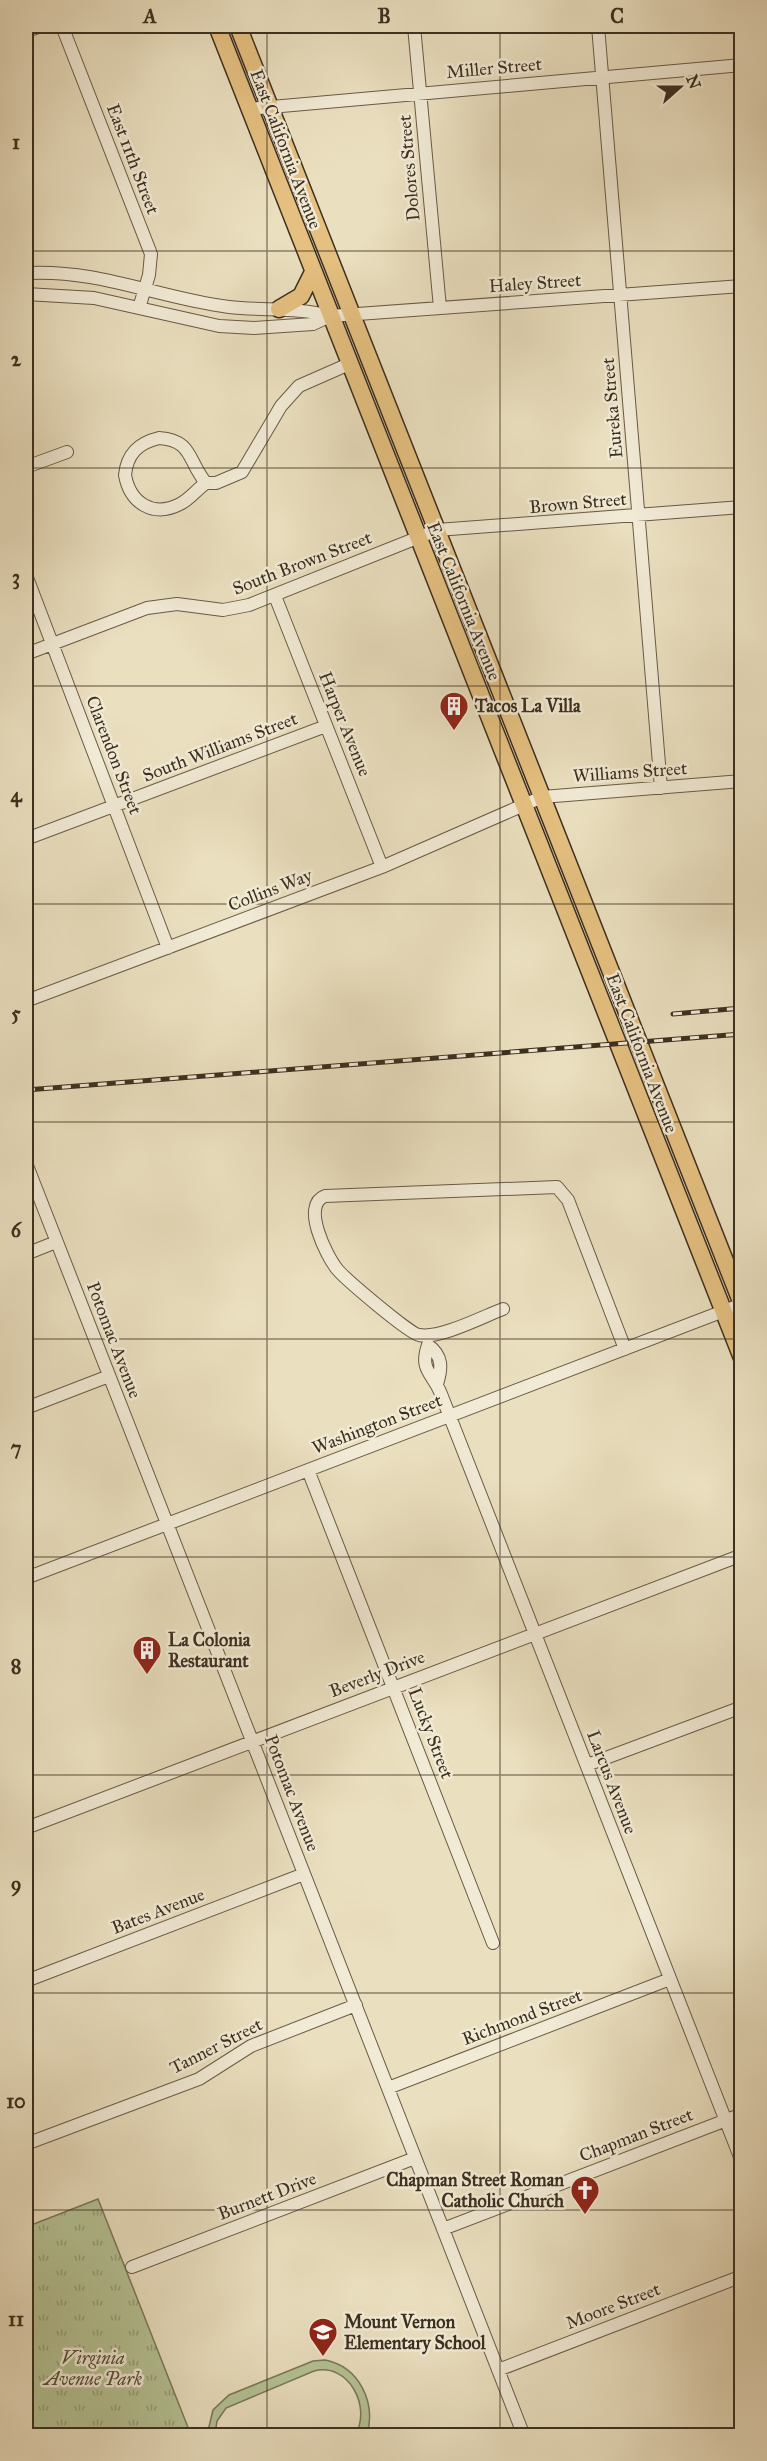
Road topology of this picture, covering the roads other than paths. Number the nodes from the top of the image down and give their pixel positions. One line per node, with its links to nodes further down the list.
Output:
1 (41, 26): 7 (street)
2 (62, 26): 16 (street, East 11th Street)
3 (217, 26): 12 (main road, East California Avenue)
4 (238, 26): 11 (main road, East California Avenue)
5 (414, 26): 10 (street, Dolores Street)
6 (598, 26): 9 (street, Eureka Street)
7 (26, 32)
8 (741, 65): 9 (street, Miller Street)
9 (603, 77): 10 (street, Miller Street); 18 (street, Eureka Street)
10 (420, 92): 11 (street, Miller Street); 20 (street, Dolores Street)
11 (270, 105): 12 (street, Miller Street); 22 (main road, East California Avenue)
12 (249, 109): 13 (main road, East California Avenue)
13 (313, 272): 21 (main road); 23 (main road, East California Avenue)
14 (26, 273): 16 (street)
15 (741, 286): 18 (street, Haley Street)
16 (145, 289): 19 (street, East 11th Street); 21 (street)
17 (26, 294): 19 (street)
18 (621, 296): 20 (street, Haley Street); 29 (street, Eureka Street)
19 (139, 308): 23 (street)
20 (440, 308): 22 (street, Haley Street)
21 (279, 309): 23 (street)
22 (352, 315): 23 (street, Haley Street); 30 (main road, East California Avenue)
23 (330, 316): 24 (main road, East California Avenue)
24 (349, 364): 27 (street); 31 (main road, East California Avenue)
25 (67, 452): 26 (street)
26 (26, 467)
27 (206, 483): 27 (street)
28 (741, 507): 29 (street, Brown Street)
29 (639, 516): 30 (street, Brown Street); 38 (street, Eureka Street)
30 (437, 530): 31 (street, Brown Street); 39 (main road, East California Avenue)
31 (418, 538): 33 (street, South Brown Street); 40 (main road, East California Avenue)
32 (26, 575): 34 (street, Clarendon Street)
33 (275, 596): 34 (street, South Brown Street); 36 (street, Harper Avenue)
34 (52, 644): 35 (street, South Brown Street); 41 (street, Clarendon Street)
35 (26, 654)
36 (326, 726): 41 (street, South Williams Street); 43 (street, Harper Avenue)
37 (741, 781): 38 (street, Williams Street)
38 (661, 788): 39 (street, Williams Street)
39 (542, 796): 40 (street, Williams Street); 49 (main road, East California Avenue)
40 (524, 805): 43 (street, Collins Way); 51 (main road, East California Avenue)
41 (114, 807): 42 (street, South Williams Street); 44 (street, Clarendon Street)
42 (26, 839)
43 (382, 867): 44 (street, Collins Way)
44 (168, 948): 45 (street, Collins Way)
45 (26, 1001)
46 (26, 1164): 47 (street, Potomac Avenue)
47 (56, 1242): 48 (street); 55 (street, Potomac Avenue)
48 (26, 1254)
49 (741, 1304): 51 (street, Washington Street)
50 (502, 1309): 52 (street)
51 (723, 1311): 53 (street, Washington Street); 54 (main road, East California Avenue)
52 (427, 1340): 53 (street); 57 (street, Larcus Avenue)
53 (625, 1349): 57 (street, Washington Street)
54 (741, 1358)
55 (109, 1376): 56 (street); 59 (street, Potomac Avenue)
56 (26, 1408)
57 (450, 1415): 58 (street, Washington Street); 62 (street, Larcus Avenue)
58 (308, 1470): 59 (street, Washington Street); 63 (street, Lucky Street)
59 (167, 1524): 61 (street, Washington Street); 65 (street, Potomac Avenue)
60 (741, 1554): 62 (street, Beverly Drive)
61 (26, 1578)
62 (535, 1633): 63 (street, Beverly Drive); 66 (street, Larcus Avenue)
63 (394, 1687): 65 (street, Beverly Drive); 69 (street, Lucky Street)
64 (741, 1707): 66 (street)
65 (252, 1742): 67 (street, Beverly Drive); 68 (street, Potomac Avenue)
66 (587, 1766): 70 (street, Larcus Avenue)
67 (26, 1828)
68 (304, 1874): 71 (street, Bates Avenue); 72 (street, Potomac Avenue)
69 (493, 1943)
70 (669, 1980): 73 (street, Richmond Street); 75 (street, Larcus Avenue)
71 (26, 1981)
72 (356, 2006): 73 (street, Potomac Avenue); 76 (street, Tanner Street)
73 (388, 2088): 77 (street, Potomac Avenue)
74 (741, 2114): 75 (street, Chapman Street)
75 (725, 2120): 78 (street, Larcus Avenue); 79 (street, Chapman Street)
76 (26, 2144)
77 (416, 2158): 79 (street, Potomac Avenue); 80 (street, Burnett Drive)
78 (741, 2162)
79 (443, 2229): 82 (street, Potomac Avenue)
80 (132, 2267)
81 (741, 2276): 82 (street, Moore Street)
82 (498, 2370): 83 (street, Potomac Avenue)
83 (524, 2436)

